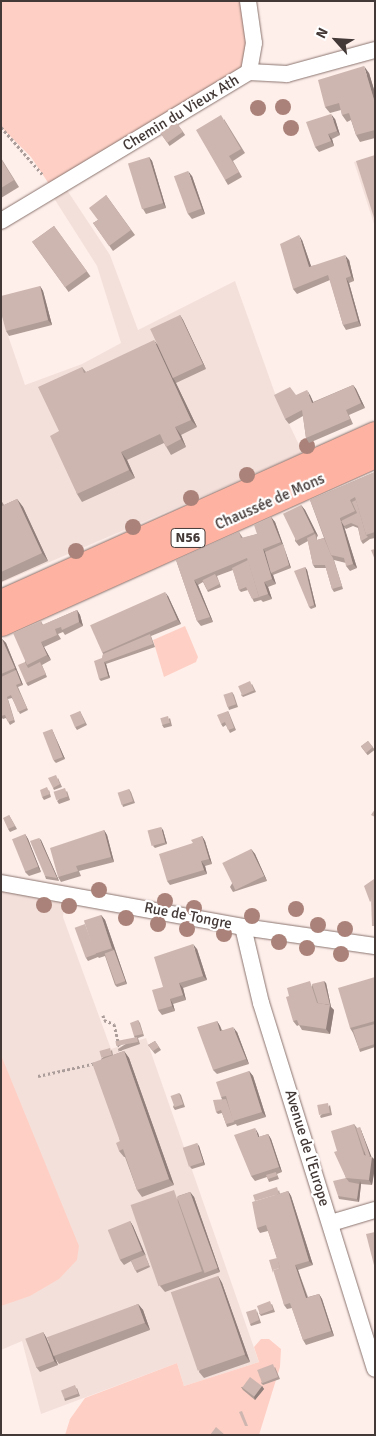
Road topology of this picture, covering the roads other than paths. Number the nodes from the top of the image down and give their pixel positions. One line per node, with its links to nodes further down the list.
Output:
1 (248, 1): 3 (street)
2 (375, 50): 3 (street, Chemin du Vieux Ath)
3 (249, 72): 4 (street, Chemin du Vieux Ath)
4 (1, 221)
5 (375, 434): 7 (main road, Chaussée de Mons / N56)
6 (375, 454): 8 (main road, Chaussée de Mons / N56)
7 (1, 602)
8 (1, 623)
9 (1, 883): 10 (street, Rue de Tongre)
10 (243, 927): 11 (street, Rue de Tongre); 13 (street, Avenue de l'Europe)
11 (375, 946)
12 (375, 1210): 13 (street)
13 (330, 1223): 14 (street, Avenue de l'Europe)
14 (375, 1369)

